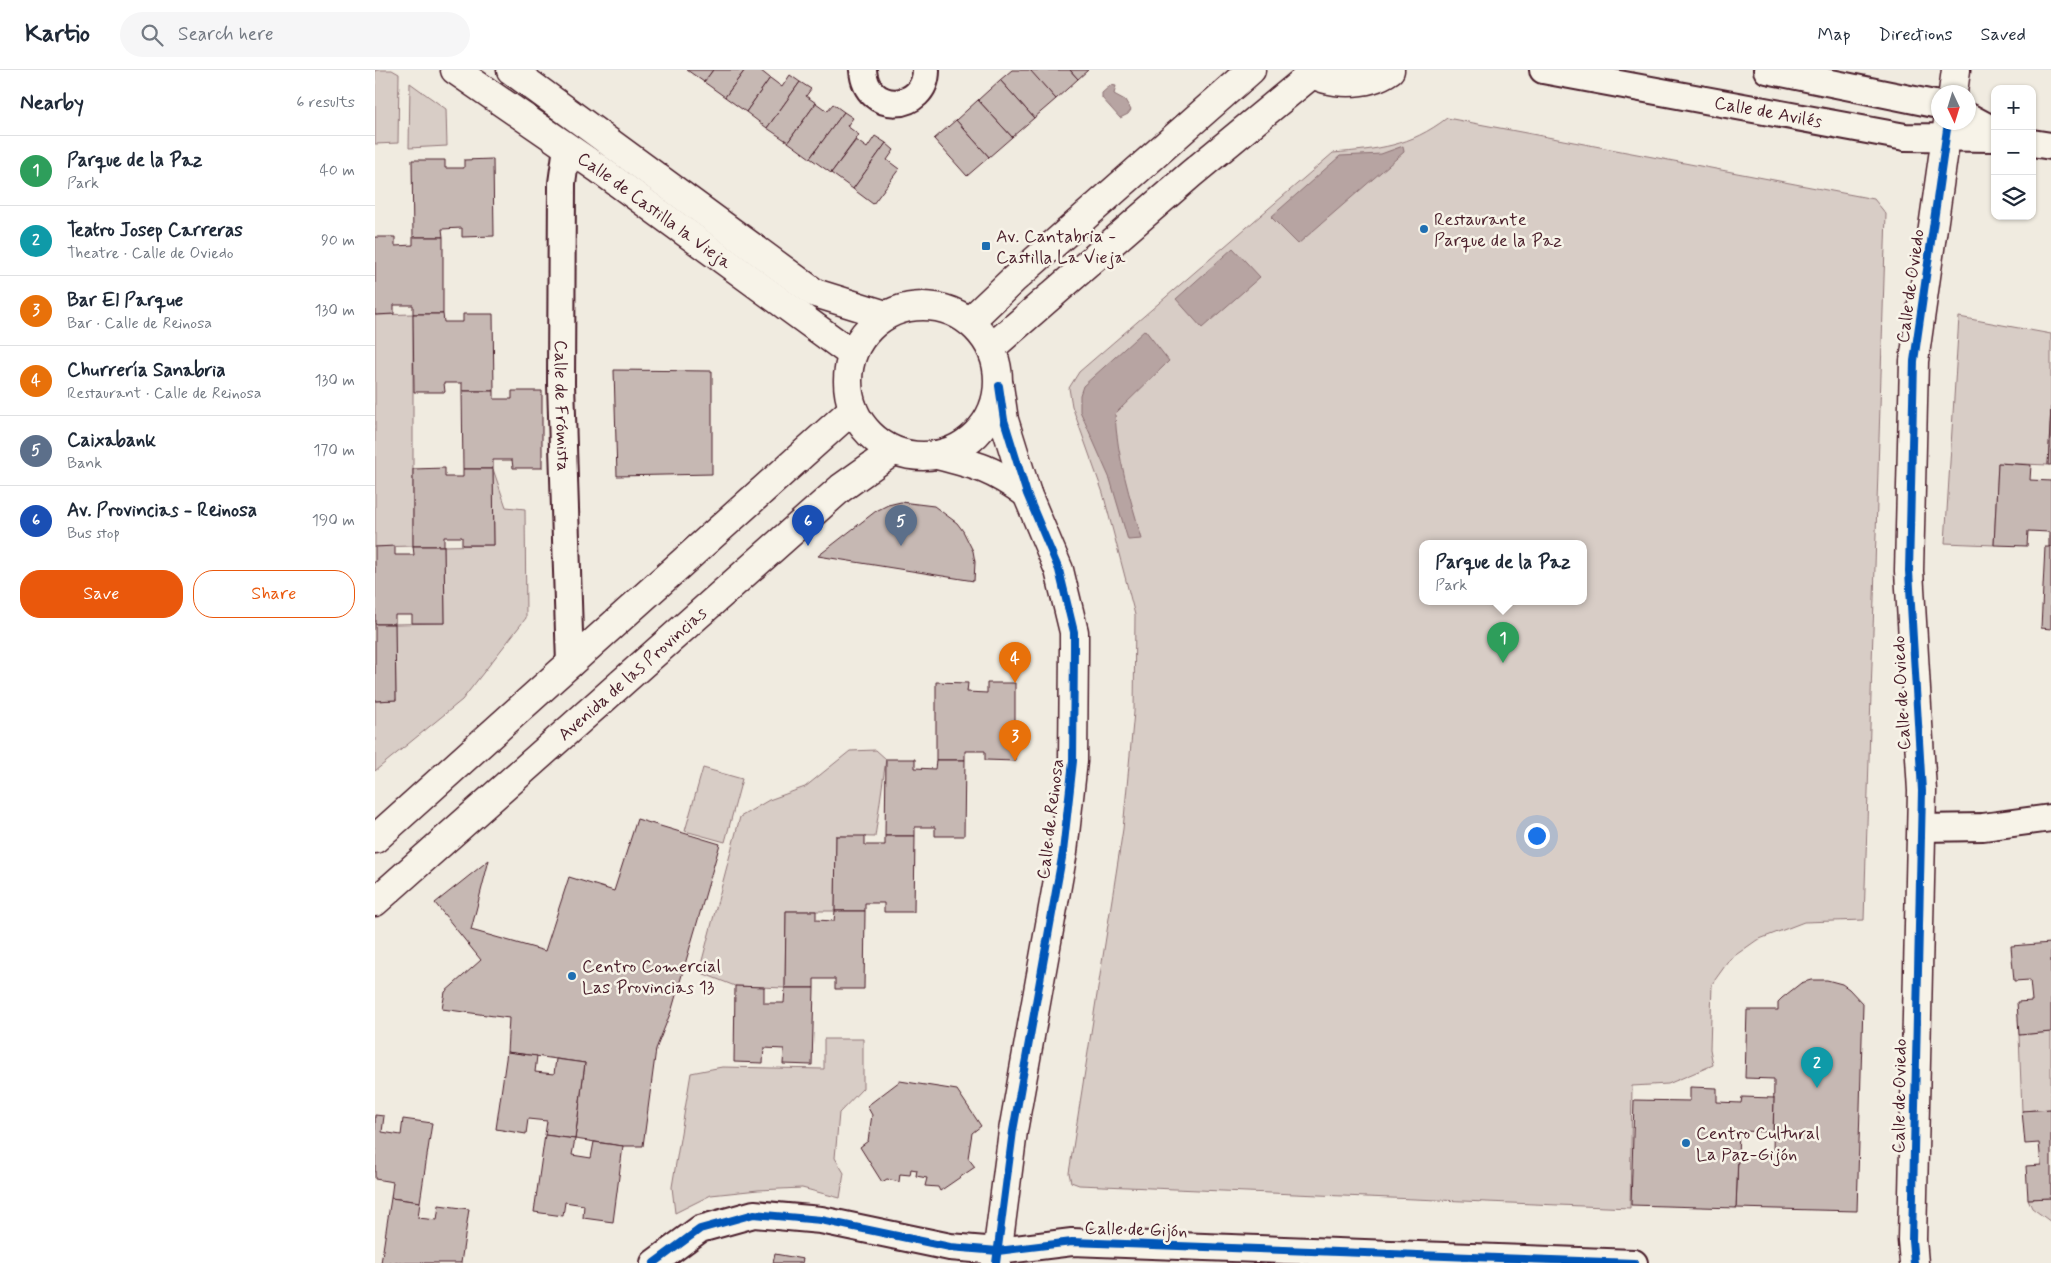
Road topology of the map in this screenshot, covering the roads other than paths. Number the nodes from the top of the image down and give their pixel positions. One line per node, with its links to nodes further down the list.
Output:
1 (455, 70): 19 (main road, Calle de Castilla la Vieja)
2 (511, 70): 20 (main road, Calle de Castilla la Vieja)
3 (863, 70): 4 (street)
4 (926, 70)
5 (1251, 70): 21 (main road)
6 (1389, 70): 10 (main road)
7 (1543, 70): 14 (street, Calle de Avilés)
8 (1767, 70): 12 (street)
9 (1956, 70): 11 (main road)
10 (1310, 72): 22 (main road)
11 (1954, 85)
12 (1931, 103)
13 (1976, 121): 15 (street)
14 (1946, 130): 16 (street, Calle de Avilés); 31 (main road, Calle de Oviedo)
15 (1993, 130)
16 (1991, 137)
17 (2036, 144): 18 (street)
18 (2051, 146)
19 (567, 147): 23 (main road, Calle de Castilla la Vieja); 29 (street, Calle de Frómista)
20 (886, 315): 21 (main road); 23 (main road)
21 (970, 321): 22 (main road)
22 (991, 348): 24 (main road)
23 (852, 354): 25 (main road)
24 (999, 386): 27 (main road); 28 (main road, Calle de Reinosa)
25 (853, 409): 26 (main road); 29 (main road)
26 (893, 451): 27 (main road); 33 (main road, Avenida de las Provincias)
27 (937, 456): 28 (main road)
28 (1027, 494): 34 (main road, Calle de Reinosa)
29 (570, 664): 32 (main road)
30 (2051, 818): 31 (street)
31 (1921, 828): 37 (main road, Calle de Oviedo)
32 (375, 839)
33 (375, 902)
34 (997, 1257): 35 (street, Calle de Gijón); 36 (street, Calle de Gijón)
35 (654, 1263)
36 (1634, 1263)
37 (1914, 1263)

